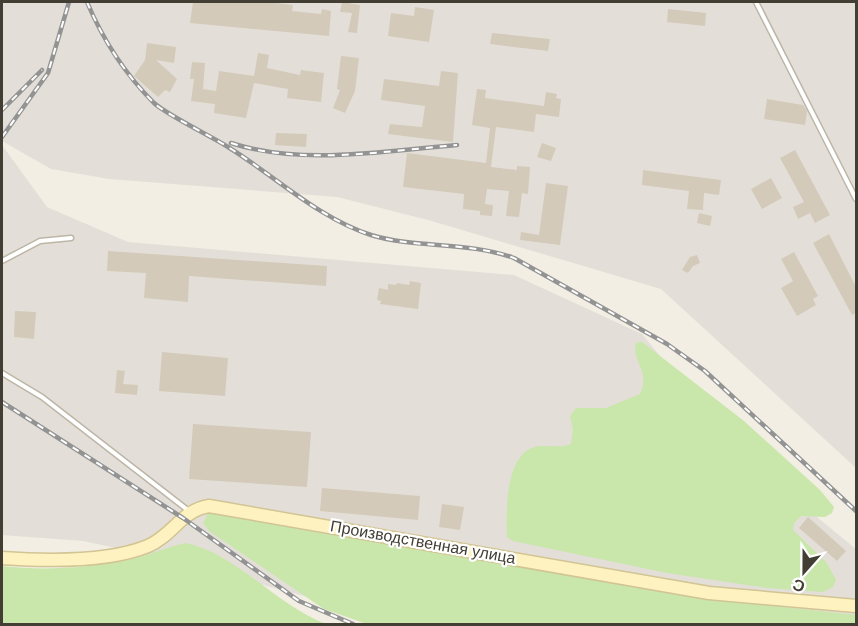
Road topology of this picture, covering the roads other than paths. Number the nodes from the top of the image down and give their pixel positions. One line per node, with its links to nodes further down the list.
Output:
1 (756, 2): 2 (lane)
2 (856, 199)
3 (71, 238): 4 (lane)
4 (2, 261)
5 (2, 373): 6 (lane)
6 (191, 512): 7 (street); 8 (street, Производственная улица)
7 (2, 558)
8 (856, 606)

